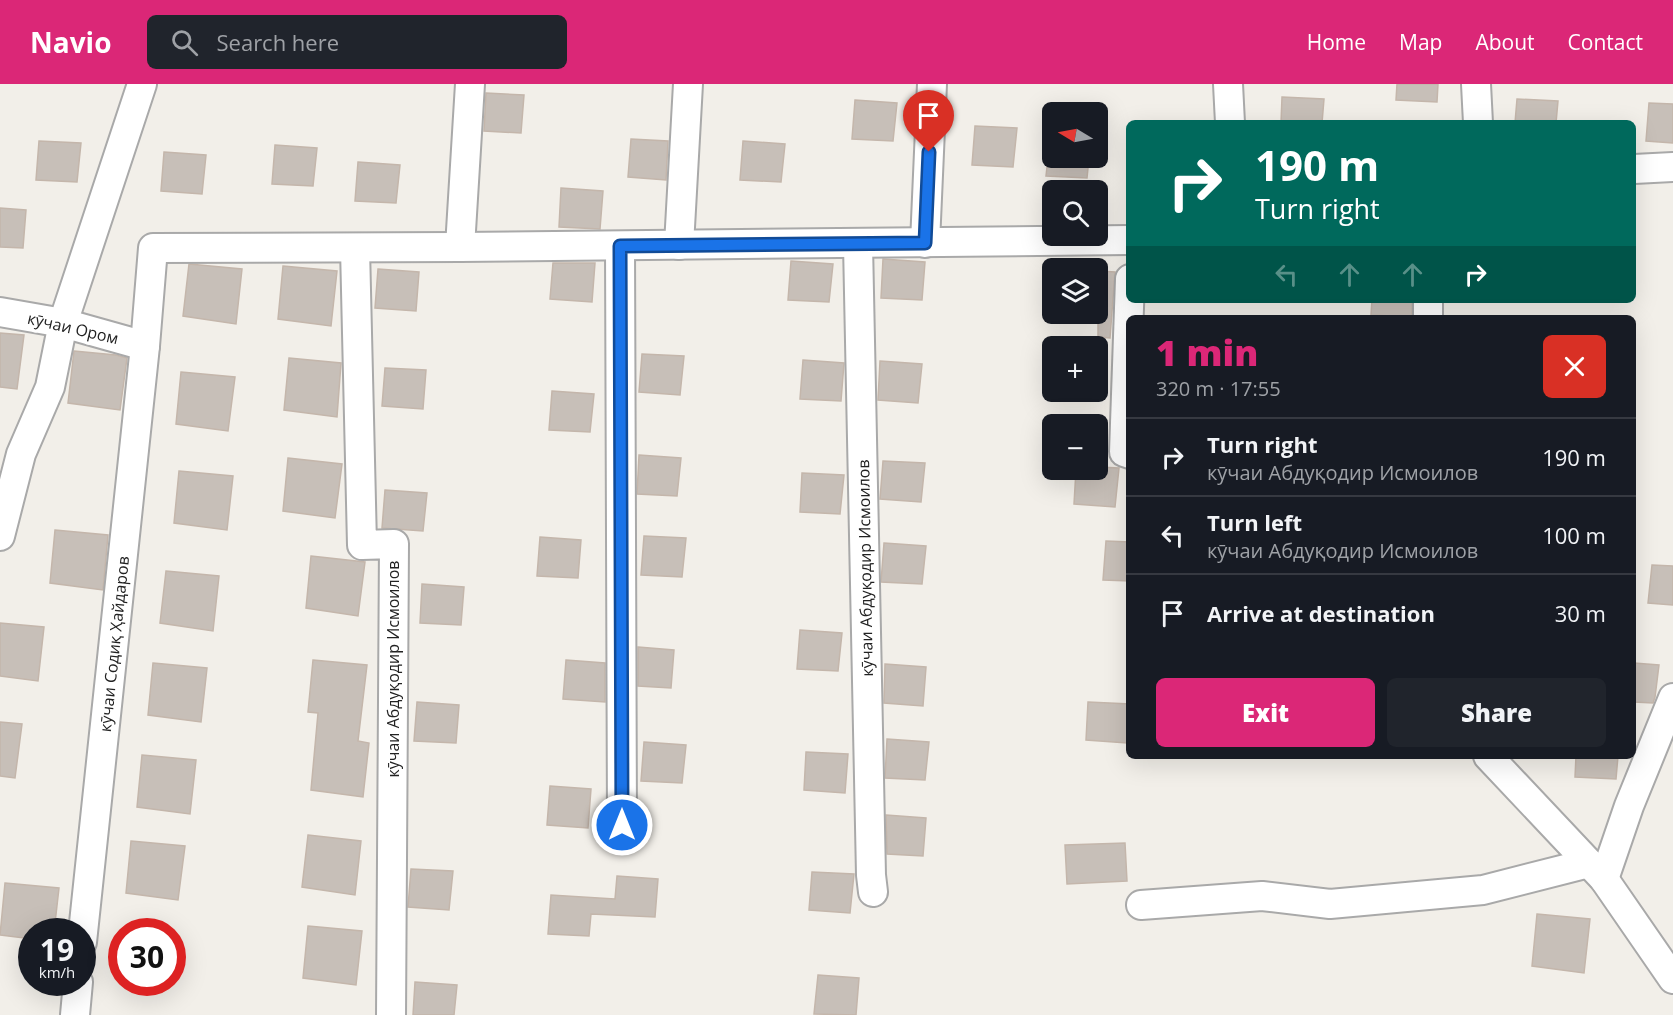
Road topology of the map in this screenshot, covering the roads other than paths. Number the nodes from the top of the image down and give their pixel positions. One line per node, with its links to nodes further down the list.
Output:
1 (142, 84): 19 (street)
2 (470, 84): 17 (street)
3 (688, 84): 14 (street)
4 (932, 84): 12 (street)
5 (1228, 84): 7 (street)
6 (1476, 84): 8 (street)
7 (1230, 120)
8 (1478, 120)
9 (1673, 167): 10 (street)
10 (1636, 169)
11 (1126, 240): 12 (street)
12 (925, 243): 13 (street)
13 (858, 244): 14 (street); 29 (street, кӯчаи Абдуқодир Исмоилов)
14 (679, 245): 15 (street)
15 (620, 246): 17 (street); 27 (street)
16 (355, 248): 17 (street); 20 (street); 35 (street, кӯчаи Абдуқодир Исмоилов)
17 (460, 248)
18 (0, 312): 19 (street, кӯчаи Ором)
19 (63, 323): 20 (street, кӯчаи Ором); 23 (street)
20 (145, 346): 31 (street, кӯчаи Содиқ Ҳайдаров)
21 (1126, 394): 22 (street)
22 (1126, 453)
23 (0, 536)
24 (1673, 698): 26 (street)
25 (1491, 759): 28 (street)
26 (1660, 764): 28 (street)
27 (622, 825)
28 (1596, 871): 30 (street); 32 (street)
29 (873, 892)
30 (1141, 905)
31 (85, 918)
32 (1673, 979)
33 (77, 996): 34 (street)
34 (75, 1015)
35 (391, 1015)

